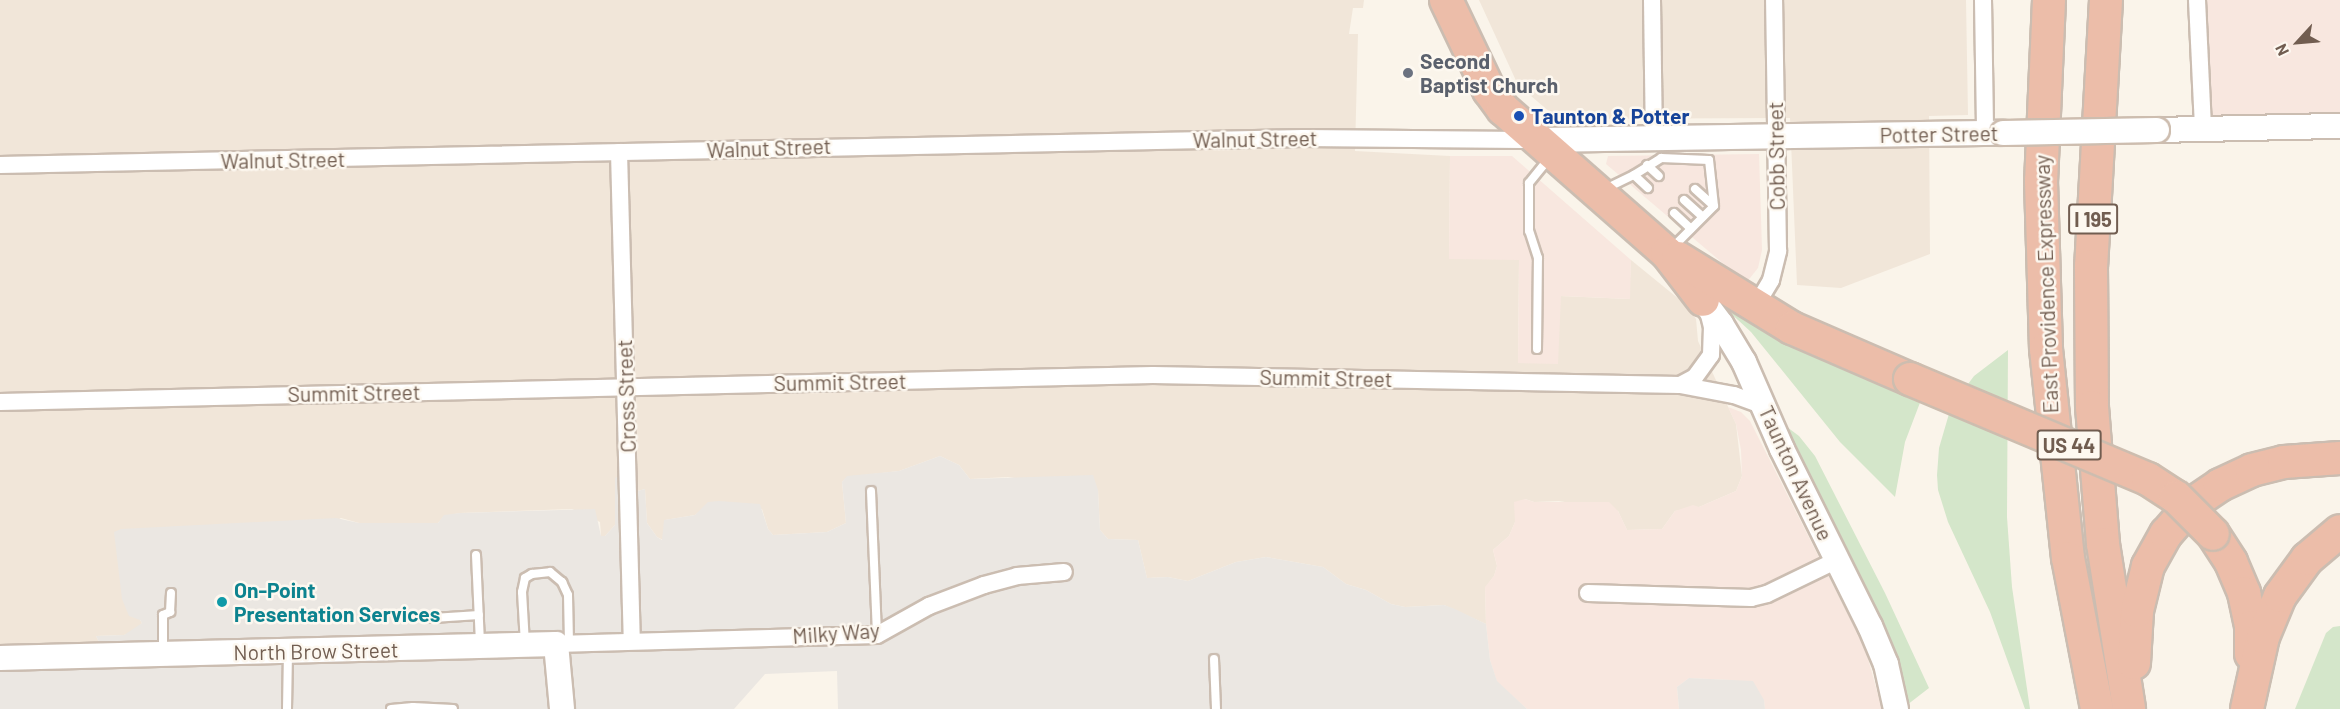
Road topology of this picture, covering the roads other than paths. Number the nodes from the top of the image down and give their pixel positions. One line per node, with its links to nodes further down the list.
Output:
1 (1446, 0): 13 (highway, Taunton Avenue / US 44)
2 (1652, 0): 12 (street)
3 (1774, 0): 11 (street, Cobb Street)
4 (1983, 0): 10 (street)
5 (2049, 0): 61 (highway, East Providence Expressway / I 195)
6 (2106, 0): 62 (highway, East Providence Expressway / I 195)
7 (2197, 0): 9 (street)
8 (2340, 126): 9 (street, Potter Street)
9 (2203, 129): 10 (street, Potter Street, bridge)
10 (1994, 133): 11 (street, Potter Street)
11 (1776, 136): 12 (street, Potter Street); 30 (street, Cobb Street)
12 (1659, 145): 13 (street, Potter Street); 16 (lane); 17 (lane); 24 (lane)
13 (1545, 146): 14 (street, Walnut Street); 22 (highway, Taunton Avenue / US 44); 31 (lane)
14 (619, 152): 15 (street, Walnut Street); 32 (street, Cross Street)
15 (0, 165)
16 (1647, 165): 18 (lane); 19 (lane)
17 (1669, 165)
18 (1634, 176): 20 (lane); 22 (lane)
19 (1659, 176)
20 (1648, 188)
21 (1695, 189): 24 (lane)
22 (1597, 192): 28 (highway, Taunton Avenue / US 44)
23 (1684, 200): 26 (lane)
24 (1714, 206): 26 (lane)
25 (1674, 213): 27 (lane)
26 (1703, 217): 27 (lane)
27 (1691, 229): 28 (lane)
28 (1667, 253): 29 (highway, Taunton Avenue / US 44); 30 (highway, Taunton Avenue / US 44)
29 (1702, 300): 33 (street); 35 (street, Taunton Avenue)
30 (1755, 307): 64 (highway, US 44, bridge)
31 (1537, 349)
32 (625, 386): 33 (street, Summit Street); 34 (street, Summit Street); 47 (street, Cross Street)
33 (1680, 386): 35 (street, Summit Street)
34 (0, 402)
35 (1764, 406): 40 (street, Taunton Avenue)
36 (2340, 458): 63 (highway)
37 (871, 491): 46 (lane)
38 (2340, 531): 64 (highway)
39 (476, 555): 44 (lane)
40 (1837, 560): 42 (street); 60 (street, Taunton Avenue)
41 (1064, 572): 46 (street, Milky Way)
42 (1588, 592)
43 (171, 593): 52 (lane)
44 (479, 615): 45 (lane); 50 (lane)
45 (433, 618)
46 (876, 635): 47 (street, Milky Way)
47 (632, 641): 48 (street, North Brow Street)
48 (562, 643): 49 (street, North Brow Street); 49 (lane); 58 (street)
49 (525, 645): 50 (street, North Brow Street)
50 (480, 647): 51 (street, North Brow Street)
51 (288, 652): 52 (street, North Brow Street); 55 (lane)
52 (163, 654): 53 (street, North Brow Street)
53 (0, 658)
54 (1214, 659): 59 (lane)
55 (286, 709)
56 (391, 709): 57 (lane)
57 (453, 709)
58 (562, 709)
59 (1216, 709)
60 (1896, 709)
61 (2097, 709)
62 (2129, 709)
63 (2135, 709)
64 (2246, 709)

